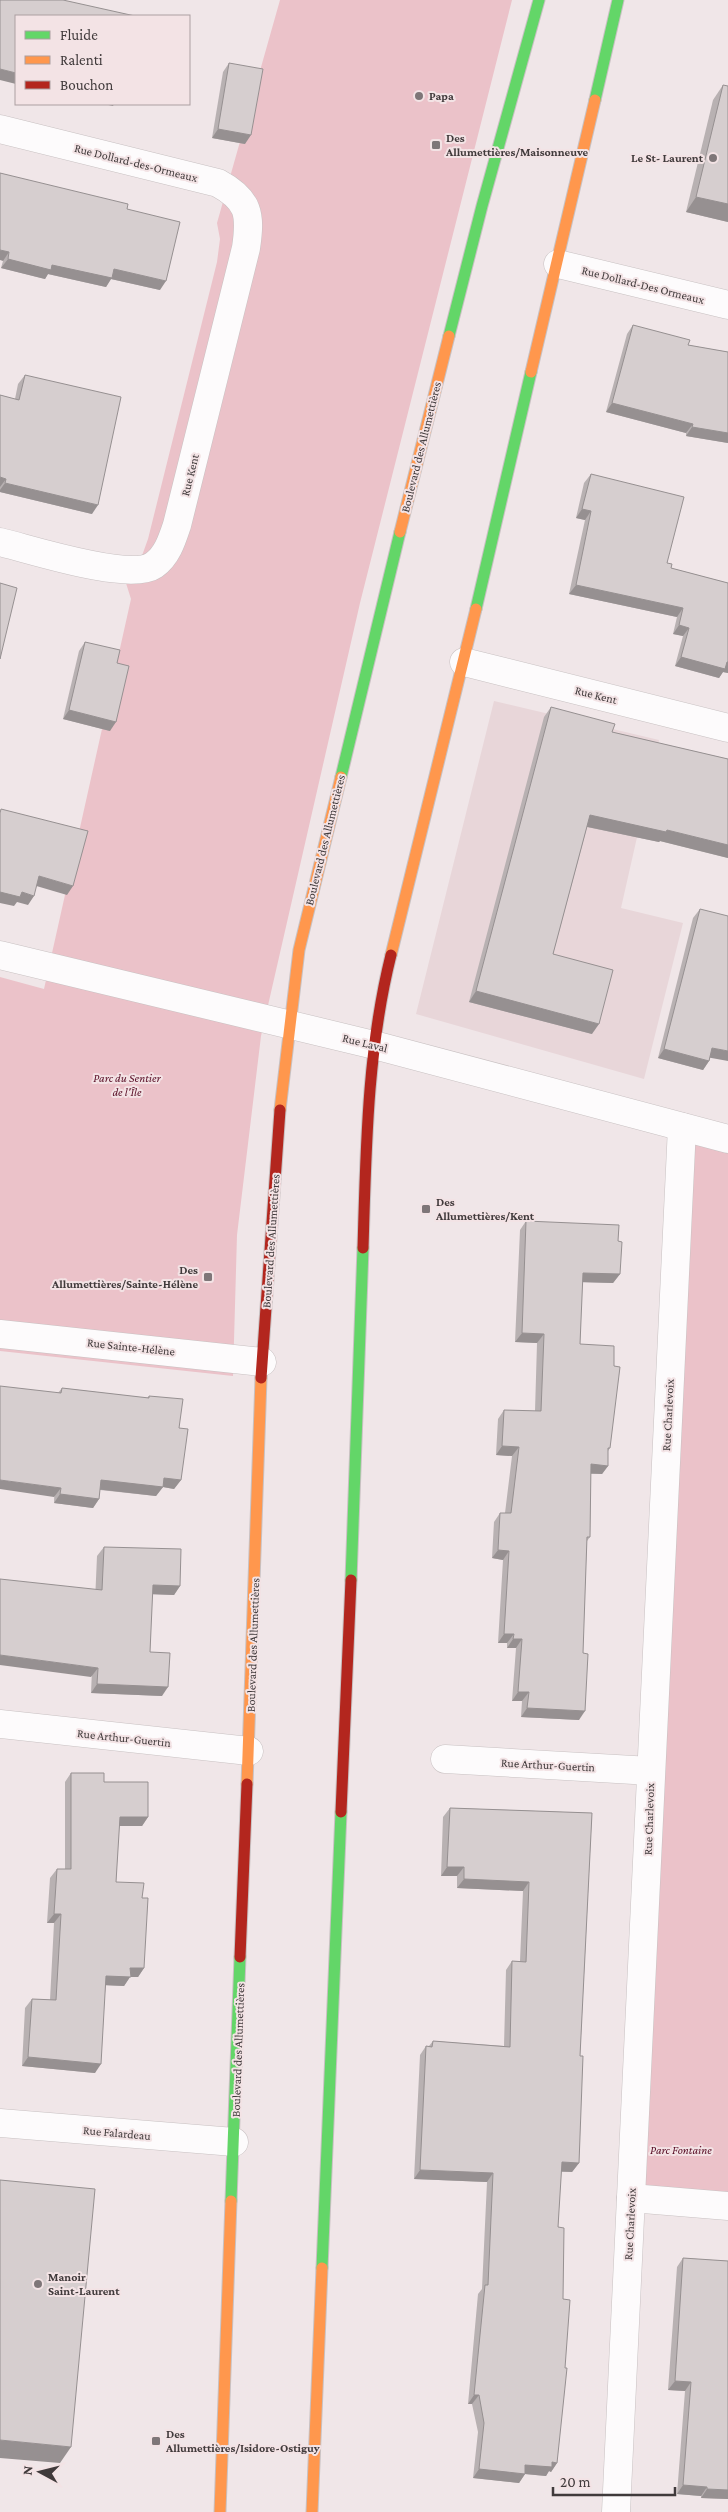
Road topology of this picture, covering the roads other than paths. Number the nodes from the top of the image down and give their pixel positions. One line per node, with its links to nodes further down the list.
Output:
1 (539, 0): 11 (main road, Boulevard des Allumettières)
2 (618, 0): 5 (main road)
3 (0, 129): 4 (street, Rue Dollard-des-Ormeaux)
4 (250, 225): 7 (street, Rue Kent)
5 (558, 264): 6 (street, Rue Dollard-Des Ormeaux); 8 (main road)
6 (728, 305)
7 (0, 542)
8 (464, 662): 9 (street, Rue Kent); 12 (main road)
9 (728, 728)
10 (0, 956): 11 (street, Rue Laval)
11 (289, 1024): 12 (street, Rue Laval); 16 (main road, Boulevard des Allumettières)
12 (374, 1045): 13 (street, Rue Laval); 26 (main road)
13 (682, 1127): 14 (street, Rue Laval); 20 (street, Rue Charlevoix)
14 (728, 1139)
15 (0, 1334): 16 (street, Rue Sainte-Hélène)
16 (262, 1362): 18 (main road, Boulevard des Allumettières)
17 (0, 1724): 18 (street, Rue Arthur-Guertin)
18 (249, 1751): 22 (main road, Boulevard des Allumettières)
19 (445, 1759): 20 (street, Rue Arthur-Guertin)
20 (651, 1771): 23 (street, Rue Charlevoix)
21 (0, 2123): 22 (street, Rue Falardeau)
22 (234, 2142): 25 (main road, Boulevard des Allumettières)
23 (631, 2198): 24 (street); 27 (street, Rue Charlevoix)
24 (728, 2206)
25 (220, 2512)
26 (312, 2512)
27 (616, 2512)

